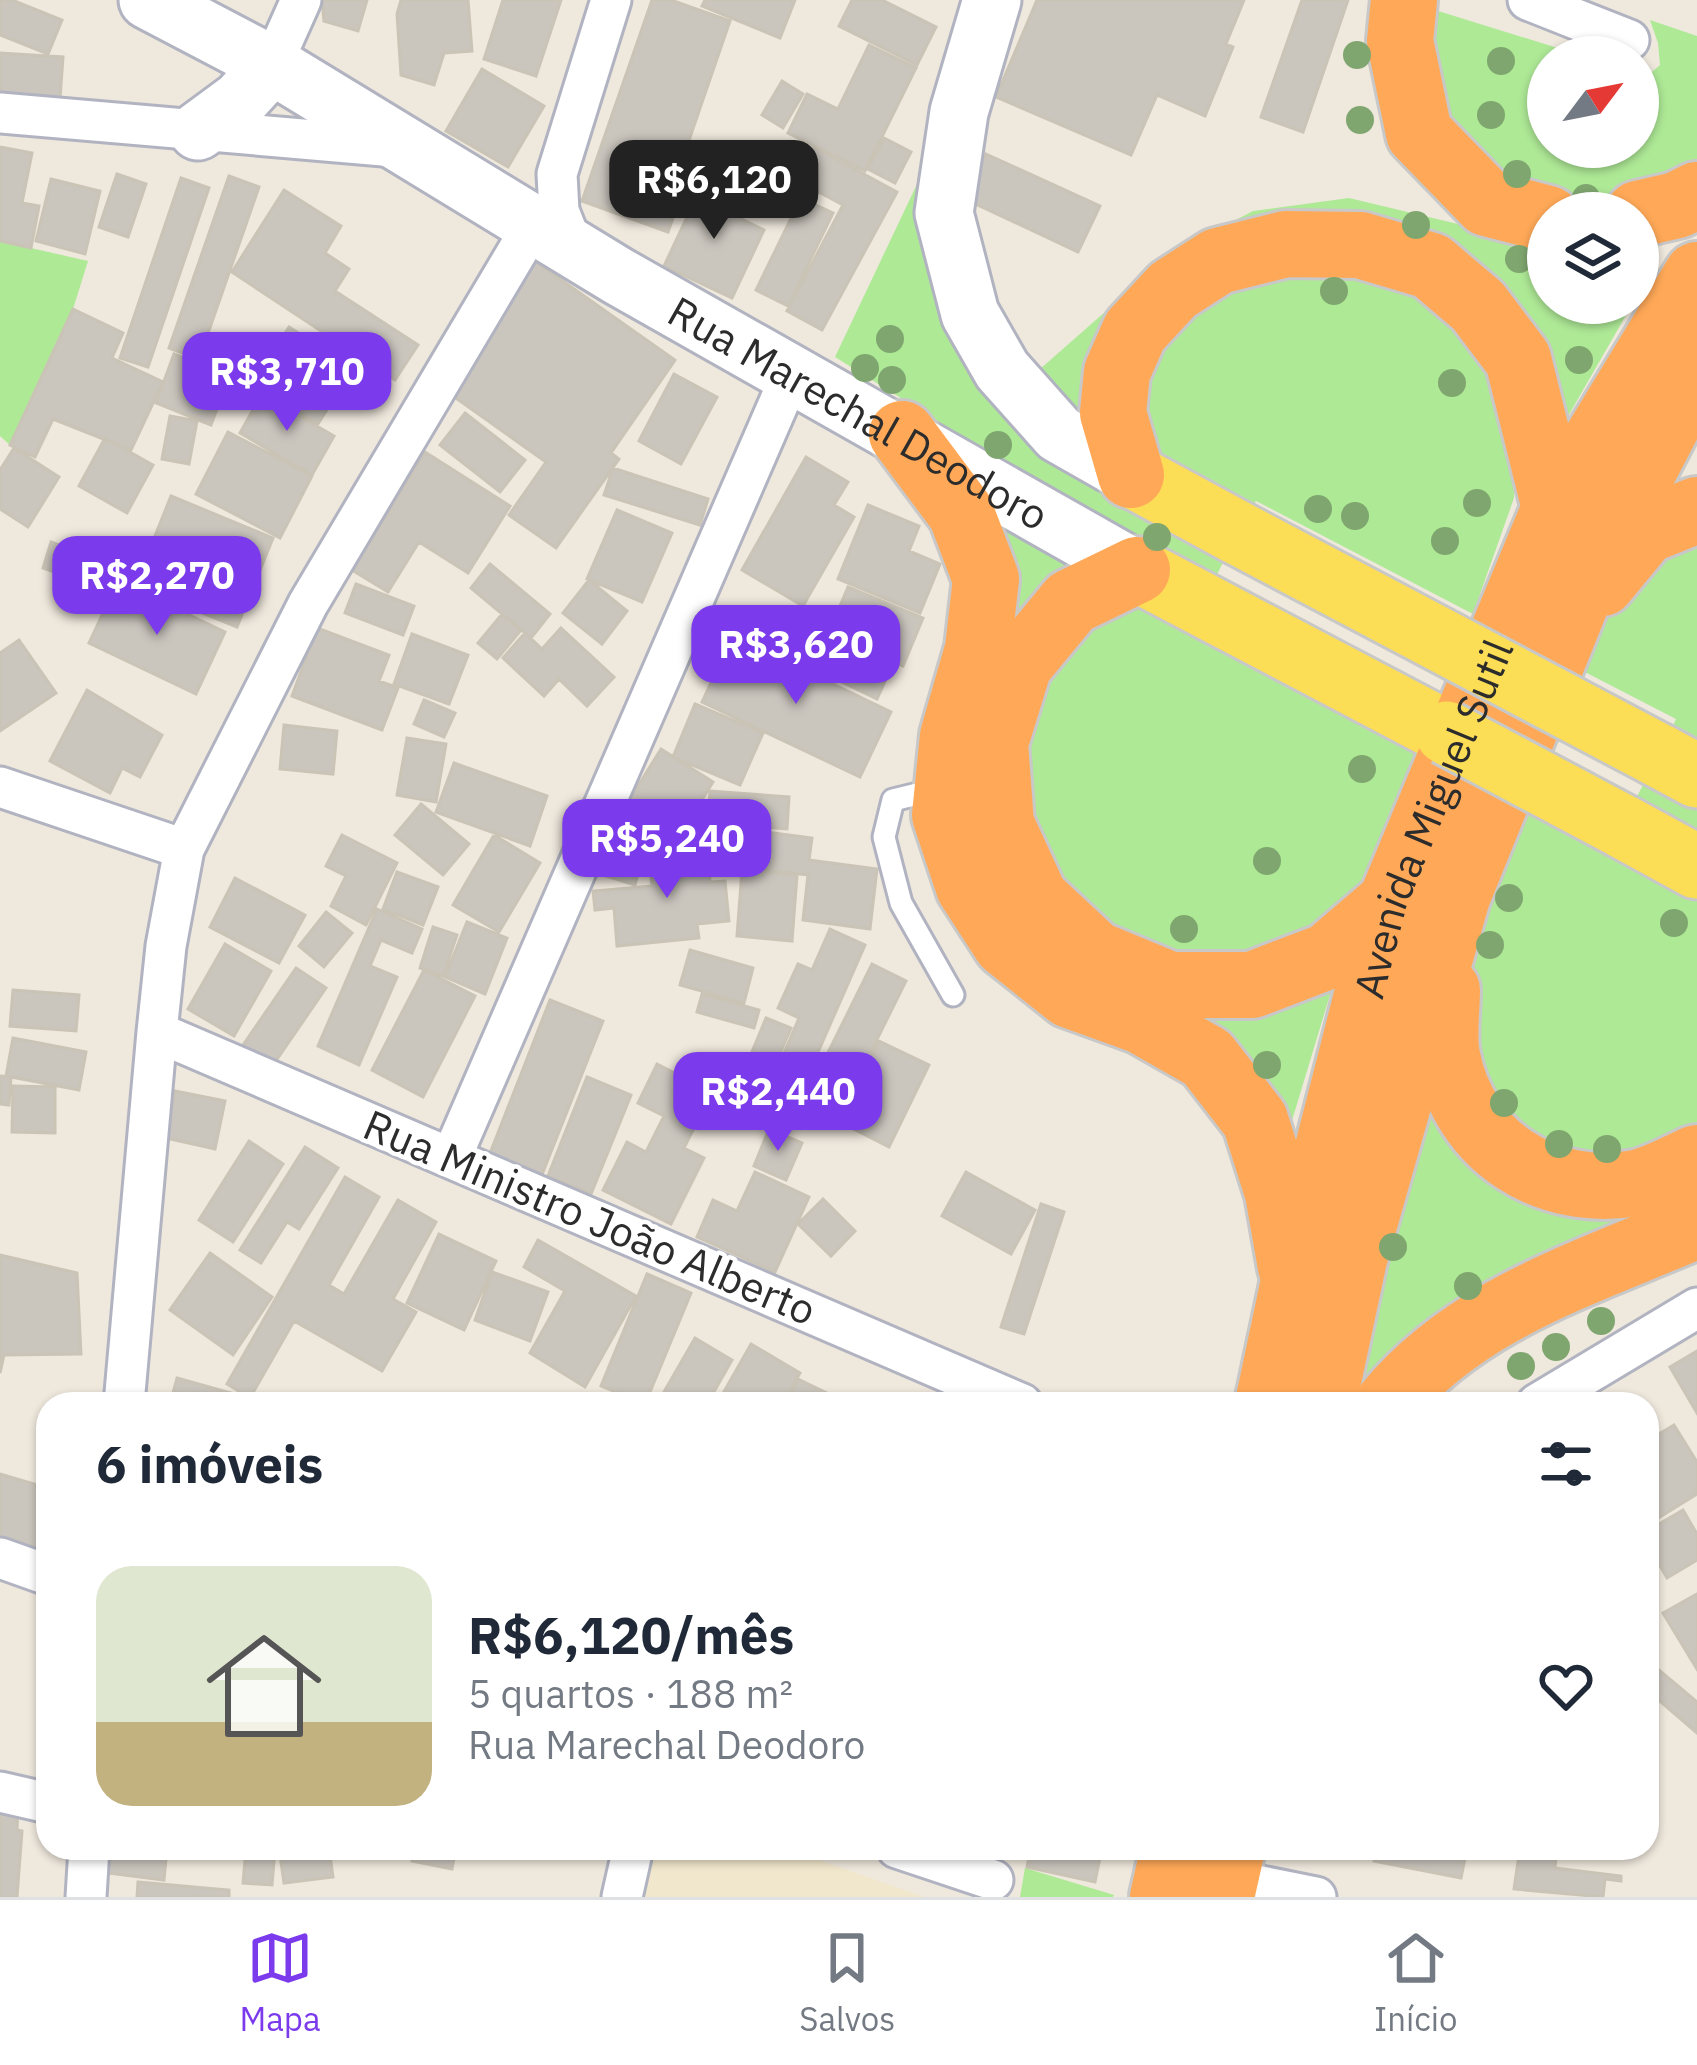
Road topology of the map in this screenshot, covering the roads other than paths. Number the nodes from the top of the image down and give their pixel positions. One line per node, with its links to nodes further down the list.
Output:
1 (148, 0): 8 (main road, Rua Marechal Deodoro)
2 (301, 0): 8 (street)
3 (611, 0): 15 (street)
4 (992, 0): 20 (main road)
5 (1404, 0): 14 (highway)
6 (1528, 0): 7 (street)
7 (1619, 36)
8 (272, 64): 10 (main road); 11 (main road, Rua Marechal Deodoro)
9 (0, 113): 10 (street)
10 (198, 130): 11 (street)
11 (407, 148): 15 (main road, Rua Marechal Deodoro)
12 (1697, 195): 13 (highway)
13 (1659, 209)
14 (1527, 213)
15 (554, 237): 18 (main road, Rua Marechal Deodoro); 28 (street)
16 (1697, 275): 21 (highway, Avenida Miguel Sutil)
17 (1697, 368): 24 (highway, Avenida Miguel Sutil)
18 (791, 375): 19 (main road, Rua Marechal Deodoro); 34 (street)
19 (902, 434): 23 (main road, Rua Marechal Deodoro); 27 (highway)
20 (1131, 475): 21 (highway); 25 (main road, bridge)
21 (1556, 508): 30 (highway, Avenida Miguel Sutil)
22 (1697, 510): 24 (highway)
23 (1137, 570): 29 (main road, bridge); 30 (highway)
24 (1565, 627): 31 (highway, Avenida Miguel Sutil)
25 (1677, 766)
26 (0, 787): 28 (street)
27 (948, 787): 32 (lane); 37 (highway)
28 (184, 849): 33 (street)
29 (1697, 867)
30 (1391, 902): 37 (highway, Avenida Miguel Sutil)
31 (1447, 934): 35 (highway); 42 (highway, Avenida Miguel Sutil)
32 (952, 995)
33 (157, 1032): 34 (street, Rua Ministro João Alberto); 39 (street)
34 (452, 1156): 40 (street, Rua Ministro João Alberto)
35 (1697, 1158)
36 (1697, 1225): 43 (highway)
37 (1294, 1281): 41 (highway, Avenida Miguel Sutil)
38 (1697, 1308): 44 (street)
39 (125, 1392)
40 (994, 1392)
41 (1271, 1392)
42 (1326, 1392)
43 (1399, 1392)
44 (1557, 1392)
45 (0, 1558): 46 (street)
46 (36, 1571)
47 (0, 1792): 48 (street)
48 (36, 1800)
49 (88, 1860): 54 (street)
50 (630, 1860): 55 (street)
51 (941, 1860): 53 (street)
52 (1213, 1868): 56 (highway); 57 (street)
53 (994, 1875)
54 (86, 1897)
55 (622, 1897)
56 (1163, 1897)
57 (1316, 1897)

